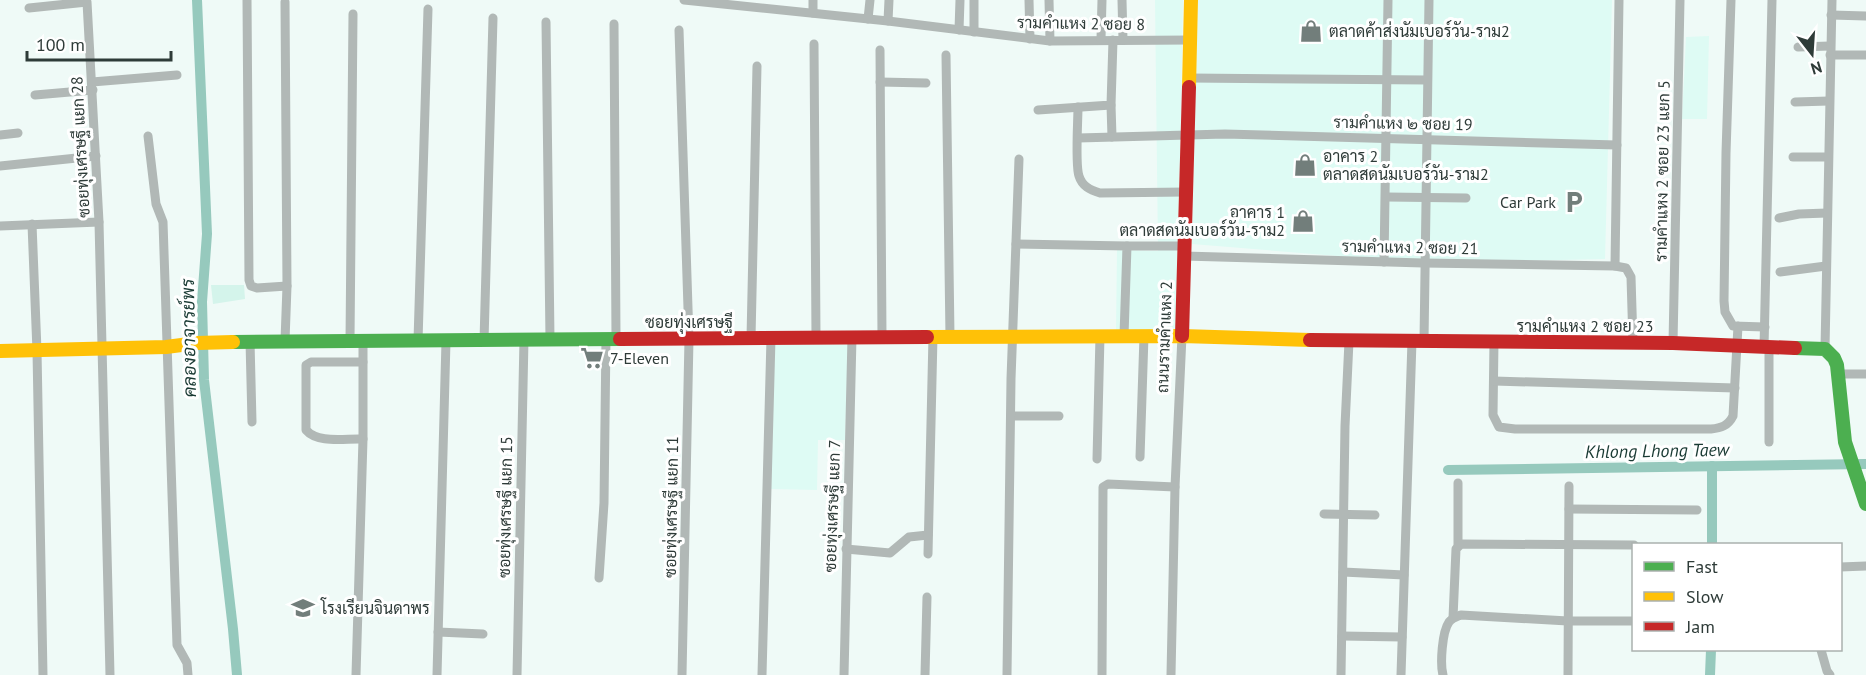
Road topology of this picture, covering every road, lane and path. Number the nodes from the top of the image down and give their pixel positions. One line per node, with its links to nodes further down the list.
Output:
1 (247, 0): 96 (street)
2 (684, 0): 22 (street, รามคำแหง 2 ซอย 8)
3 (794, 0): 27 (street)
4 (813, 0): 28 (street)
5 (870, 0): 33 (street)
6 (889, 0): 34 (street)
7 (960, 0): 38 (street)
8 (974, 0): 39 (street)
9 (1029, 0): 40 (street)
10 (1049, 0): 44 (street)
11 (1102, 0): 41 (street)
12 (1122, 0): 42 (street)
13 (1191, 0): 43 (main road, ถนนรามคำแหง 2)
14 (1388, 0): 54 (street)
15 (1429, 0): 55 (street)
16 (1619, 0): 73 (street)
17 (1680, 0): 125 (street, รามคำแหง 2 ซอย 23 แยก 5)
18 (1731, 0): 97 (street)
19 (1772, 0): 98 (street)
20 (1832, 0): 30 (street)
21 (87, 1): 25 (street, ซอยทุ่งเศรษฐี แยก 28); 58 (street, ซอยทุ่งเศรษฐี แยก 28)
22 (712, 1): 24 (street, รามคำแหง 2 ซอย 8)
23 (285, 2): 96 (street)
24 (728, 2): 27 (street, รามคำแหง 2 ซอย 8)
25 (29, 8)
26 (428, 9): 118 (street)
27 (793, 11): 28 (street, รามคำแหง 2 ซอย 8)
28 (813, 13): 33 (street, รามคำแหง 2 ซอย 8)
29 (353, 14): 117 (street)
30 (1831, 15): 31 (street); 48 (street)
31 (1866, 16)
32 (494, 18): 120 (street)
33 (868, 19): 34 (street, รามคำแหง 2 ซอย 8)
34 (888, 21): 38 (street, รามคำแหง 2 ซอย 8)
35 (546, 22): 113 (street)
36 (614, 24): 109 (street)
37 (679, 30): 114 (street, ซอยทุ่งเศรษฐี แยก 11)
38 (959, 30): 39 (street, รามคำแหง 2 ซอย 8)
39 (974, 32): 40 (street, รามคำแหง 2 ซอย 8)
40 (1029, 39): 44 (street, รามคำแหง 2 ซอย 8)
41 (1101, 39): 42 (street, รามคำแหง 2 ซอย 8); 44 (street, รามคำแหง 2 ซอย 8)
42 (1118, 40): 43 (street, รามคำแหง 2 ซอย 8); 62 (street)
43 (1190, 40): 53 (main road, ถนนรามคำแหง 2)
44 (1050, 41)
45 (813, 44): 106 (street)
46 (1798, 47): 48 (street)
47 (880, 50): 56 (street)
48 (1830, 51): 50 (street); 60 (street)
49 (946, 55): 100 (street)
50 (1866, 55)
51 (757, 66): 110 (street)
52 (177, 75): 58 (street)
53 (1190, 78): 54 (street); 69 (main road, ถนนรามคำแหง 2)
54 (1388, 80): 55 (street); 71 (street)
55 (1427, 80): 72 (street)
56 (880, 82): 57 (street); 108 (street)
57 (926, 83)
58 (92, 86): 59 (street); 74 (street, ซอยทุ่งเศรษฐี แยก 28)
59 (35, 95)
60 (1829, 101): 61 (street); 75 (street)
61 (1795, 102)
62 (1111, 105): 63 (street); 68 (street)
63 (1078, 107): 64 (street); 70 (street)
64 (1038, 110)
65 (18, 133): 66 (street)
66 (0, 135)
67 (148, 136): 126 (street)
68 (1112, 137): 69 (street, รามคำแหง ๒ ซอย 19); 70 (street, รามคำแหง ๒ ซอย 19)
69 (1188, 137): 71 (street, รามคำแหง ๒ ซอย 19); 79 (main road, ถนนรามคำแหง 2)
70 (1078, 138): 79 (street)
71 (1387, 138): 72 (street, รามคำแหง ๒ ซอย 19); 80 (street)
72 (1426, 138): 73 (street, รามคำแหง ๒ ซอย 19); 81 (street)
73 (1617, 145): 93 (street)
74 (96, 156): 78 (street); 85 (street, ซอยทุ่งเศรษฐี แยก 28)
75 (1828, 157): 76 (street); 83 (street)
76 (1793, 158)
77 (1019, 159): 88 (street)
78 (0, 166)
79 (1186, 192): 90 (main road, ถนนรามคำแหง 2)
80 (1387, 197): 81 (street); 91 (street)
81 (1425, 198): 82 (street); 92 (street)
82 (1466, 198)
83 (1827, 213): 84 (street); 94 (street)
84 (1779, 218)
85 (99, 222): 86 (street); 129 (street, ซอยทุ่งเศรษฐี แยก 28)
86 (32, 224): 87 (street); 132 (street)
87 (0, 225)
88 (1017, 244): 89 (street, รามคำแหง 2 ซอย 21); 101 (street)
89 (1127, 246): 90 (street, รามคำแหง 2 ซอย 21); 103 (street)
90 (1184, 251): 91 (street, รามคำแหง 2 ซอย 21); 105 (main road, ถนนรามคำแหง 2)
91 (1384, 262): 92 (street, รามคำแหง 2 ซอย 21)
92 (1423, 263): 93 (street, รามคำแหง 2 ซอย 21); 122 (street)
93 (1615, 266): 124 (street)
94 (1826, 266): 95 (street); 130 (street)
95 (1780, 272)
96 (288, 286): 116 (street)
97 (1738, 326): 98 (street); 127 (street)
98 (1765, 327): 128 (street)
99 (933, 336): 100 (main road, ซอยทุ่งเศรษฐี); 108 (main road, ซอยทุ่งเศรษฐี); 154 (street)
100 (950, 336): 101 (main road, ซอยทุ่งเศรษฐี)
101 (1012, 336): 102 (main road, ซอยทุ่งเศรษฐี); 138 (street)
102 (1100, 336): 103 (main road, ซอยทุ่งเศรษฐี); 144 (street)
103 (1124, 336): 104 (main road, ซอยทุ่งเศรษฐี)
104 (1144, 336): 105 (main road, ซอยทุ่งเศรษฐี); 143 (street)
105 (1182, 336): 121 (main road, รามคำแหง 2 ซอย 23); 147 (street, ถนนรามคำแหง 2)
106 (816, 337): 107 (main road, ซอยทุ่งเศรษฐี); 111 (main road, ซอยทุ่งเศรษฐี)
107 (852, 337): 108 (main road, ซอยทุ่งเศรษฐี); 158 (street, ซอยทุ่งเศรษฐี แยก 7)
108 (882, 337)
109 (611, 338): 113 (main road, ซอยทุ่งเศรษฐี); 114 (main road, ซอยทุ่งเศรษฐี); 164 (street)
110 (751, 338): 111 (main road, ซอยทุ่งเศรษฐี); 114 (main road, ซอยทุ่งเศรษฐี)
111 (771, 338): 181 (street)
112 (524, 339): 113 (main road, ซอยทุ่งเศรษฐี); 120 (main road, ซอยทุ่งเศรษฐี); 179 (street, ซอยทุ่งเศรษฐี แยก 15)
113 (550, 339)
114 (689, 339): 180 (street, ซอยทุ่งเศรษฐี แยก 11)
115 (250, 341): 116 (main road, ซอยทุ่งเศรษฐี); 126 (main road, ซอยทุ่งเศรษฐี); 140 (street)
116 (285, 341): 117 (main road, ซอยทุ่งเศรษฐี)
117 (356, 341): 118 (main road, ซอยทุ่งเศรษฐี); 133 (street)
118 (418, 341): 119 (main road, ซอยทุ่งเศรษฐี)
119 (447, 341): 120 (main road, ซอยทุ่งเศรษฐี); 169 (street)
120 (484, 341)
121 (1349, 341): 122 (main road, รามคำแหง 2 ซอย 23); 152 (street)
122 (1418, 341): 123 (main road, รามคำแหง 2 ซอย 23); 163 (street)
123 (1494, 341): 124 (main road, รามคำแหง 2 ซอย 23); 136 (street)
124 (1633, 343): 125 (main road, รามคำแหง 2 ซอย 23)
125 (1673, 343): 127 (main road, รามคำแหง 2 ซอย 23)
126 (166, 346): 129 (main road, ซอยทุ่งเศรษฐี); 176 (street)
127 (1737, 346): 128 (main road, รามคำแหง 2 ซอย 23); 137 (street)
128 (1767, 348): 130 (main road, รามคำแหง 2 ซอย 23); 142 (street)
129 (102, 349): 132 (main road, ซอยทุ่งเศรษฐี); 175 (street, ซอยทุ่งเศรษฐี แยก 28)
130 (1825, 349): 134 (main road)
131 (0, 351): 132 (main road, ซอยทุ่งเศรษฐี)
132 (37, 351): 174 (street)
133 (363, 362): 141 (street); 141 (street)
134 (1838, 374): 135 (street); 148 (main road)
135 (1866, 374)
136 (1494, 381): 137 (street); 137 (street)
137 (1735, 388)
138 (1011, 416): 139 (street); 184 (street)
139 (1059, 416)
140 (252, 422)
141 (363, 439): 177 (street)
142 (1769, 442)
143 (1140, 457)
144 (1097, 459)
145 (1458, 483): 155 (street)
146 (1569, 486): 149 (street)
147 (1175, 487): 185 (street); 186 (street, ถนนรามคำแหง 2)
148 (1866, 504)
149 (1569, 509): 150 (street); 156 (street)
150 (1697, 510)
151 (1324, 514): 152 (street)
152 (1344, 515): 153 (street); 162 (street)
153 (1375, 515)
154 (928, 535): 158 (street); 159 (street)
155 (1458, 545): 156 (street); 166 (street)
156 (1569, 545): 157 (street); 167 (street)
157 (1632, 545)
158 (846, 549): 182 (street, ซอยทุ่งเศรษฐี แยก 7)
159 (928, 554)
160 (1866, 566): 161 (street)
161 (1842, 567)
162 (1343, 572): 163 (street); 171 (street)
163 (1404, 575): 172 (street)
164 (599, 578)
165 (927, 597): 183 (street)
166 (1453, 618): 167 (street); 189 (street)
167 (1569, 621): 168 (street); 190 (street)
168 (1632, 621)
169 (438, 632): 170 (street); 178 (street)
170 (483, 634)
171 (1342, 636): 172 (street); 187 (street)
172 (1402, 637): 188 (street)
173 (1821, 651): 191 (street)
174 (43, 675)
175 (110, 675)
176 (188, 675)
177 (356, 675)
178 (437, 675)
179 (517, 675)
180 (682, 675)
181 (762, 675)
182 (844, 675)
183 (925, 675)
184 (1006, 675)
185 (1102, 675)
186 (1171, 675)
187 (1341, 675)
188 (1401, 675)
189 (1443, 675)
190 (1568, 675)
191 (1830, 675)

